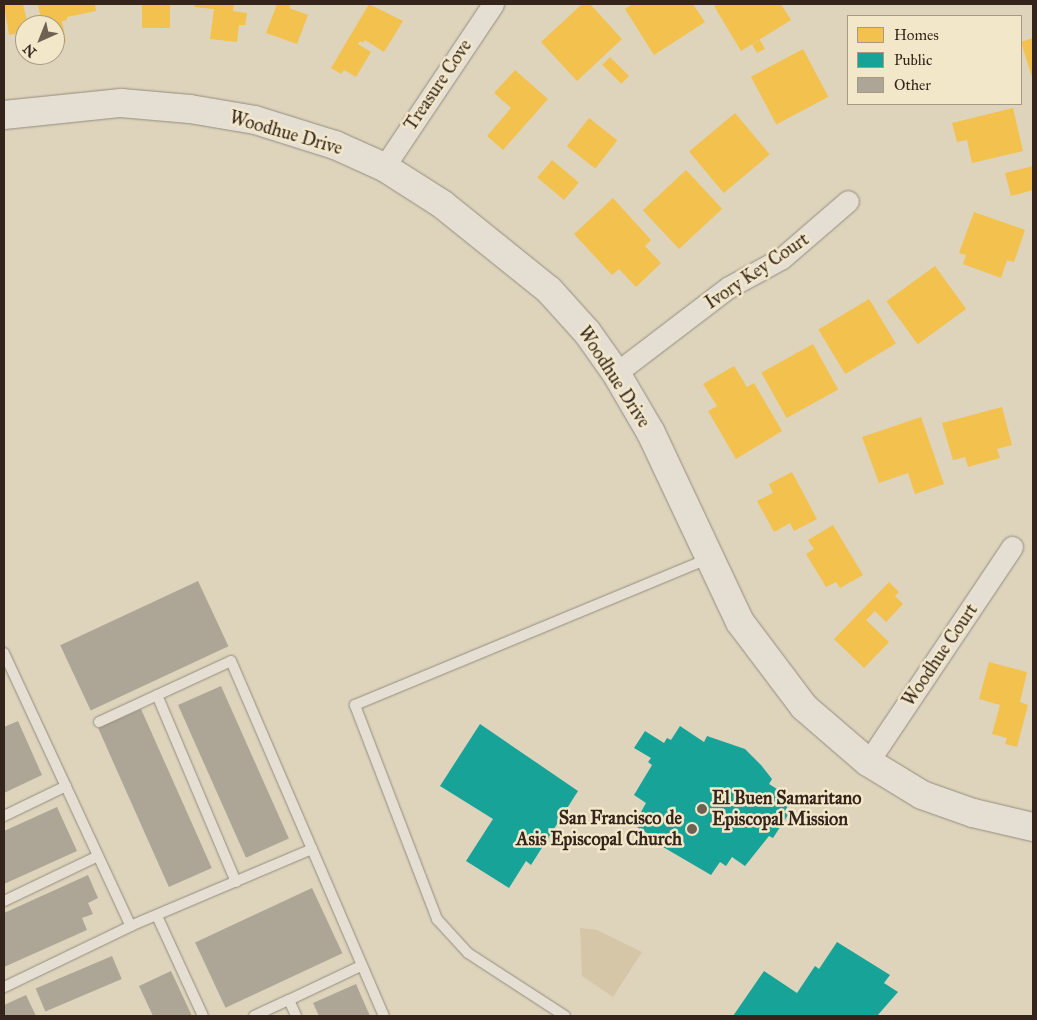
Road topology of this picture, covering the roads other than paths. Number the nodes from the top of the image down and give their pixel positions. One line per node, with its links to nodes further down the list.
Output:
1 (493, 4): 3 (street, Treasure Cove)
2 (4, 116): 3 (street, Woodhue Drive)
3 (384, 167): 5 (street, Woodhue Drive)
4 (848, 201): 5 (street, Ivory Key Court)
5 (616, 373): 7 (street, Woodhue Drive)
6 (1012, 547): 11 (street, Woodhue Court)
7 (708, 559): 11 (street, Woodhue Drive); 28 (lane)
8 (4, 654): 12 (lane)
9 (157, 695): 10 (lane); 15 (lane); 17 (lane)
10 (99, 722)
11 (868, 762): 14 (street, Woodhue Drive)
12 (66, 786): 13 (lane); 16 (lane)
13 (4, 816)
14 (1033, 827)
15 (312, 849): 17 (lane); 21 (lane)
16 (98, 856): 18 (lane); 20 (lane)
17 (236, 882): 19 (lane)
18 (4, 901)
19 (157, 916): 20 (lane); 24 (lane)
20 (130, 926): 22 (lane)
21 (361, 966): 23 (lane); 27 (lane)
22 (4, 986)
23 (289, 1000): 25 (lane); 26 (lane)
24 (203, 1016)
25 (254, 1016)
26 (296, 1016)
27 (384, 1016)
28 (565, 1016)

